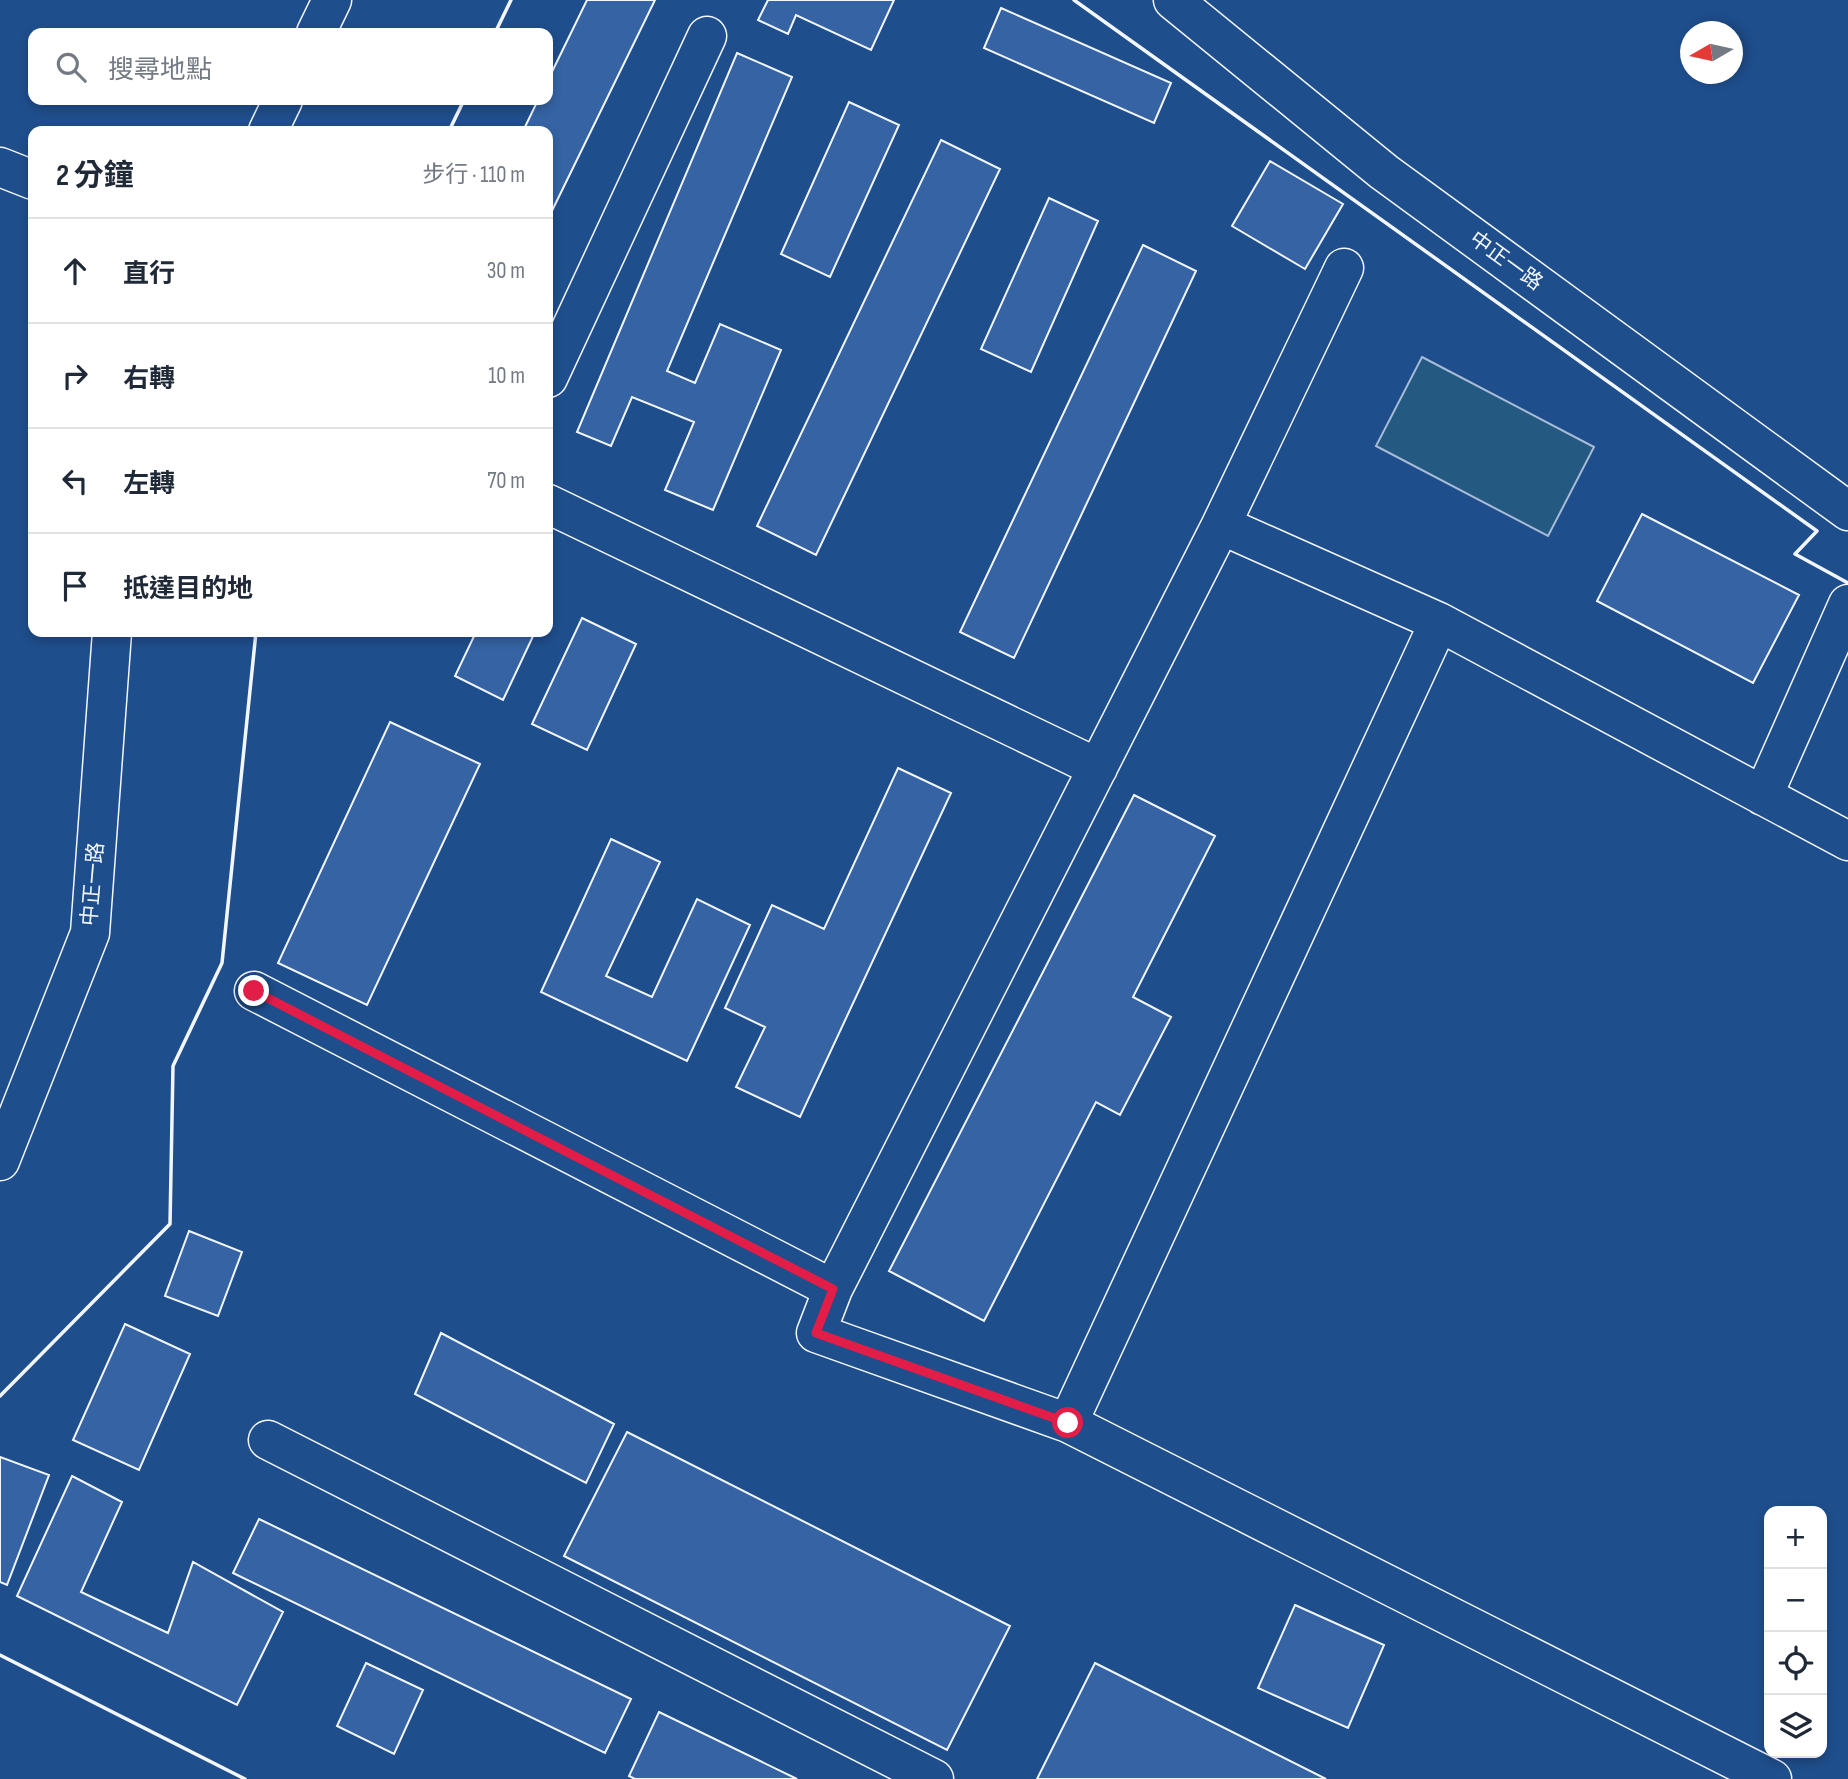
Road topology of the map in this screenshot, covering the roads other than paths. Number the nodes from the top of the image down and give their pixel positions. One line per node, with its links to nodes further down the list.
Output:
1 (332, 0): 3 (street)
2 (1173, 0): 12 (street, 中正一路)
3 (318, 28)
4 (707, 36): 10 (street)
5 (281, 105): 6 (street)
6 (270, 126)
7 (0, 167): 8 (street)
8 (28, 178)
9 (1344, 268): 13 (street)
10 (553, 367)
11 (553, 506): 17 (street)
12 (1848, 511)
13 (1221, 525): 15 (street); 17 (street)
14 (1848, 604): 18 (street)
15 (1439, 622): 18 (street); 23 (street)
16 (112, 637): 21 (street, 中正一路)
17 (1098, 768): 22 (street)
18 (1763, 796): 19 (street)
19 (1848, 841)
20 (254, 991): 22 (street)
21 (0, 1161)
22 (833, 1289): 23 (street)
23 (1068, 1423): 26 (street)
24 (268, 1440): 25 (street)
25 (934, 1779)
26 (1772, 1779)

